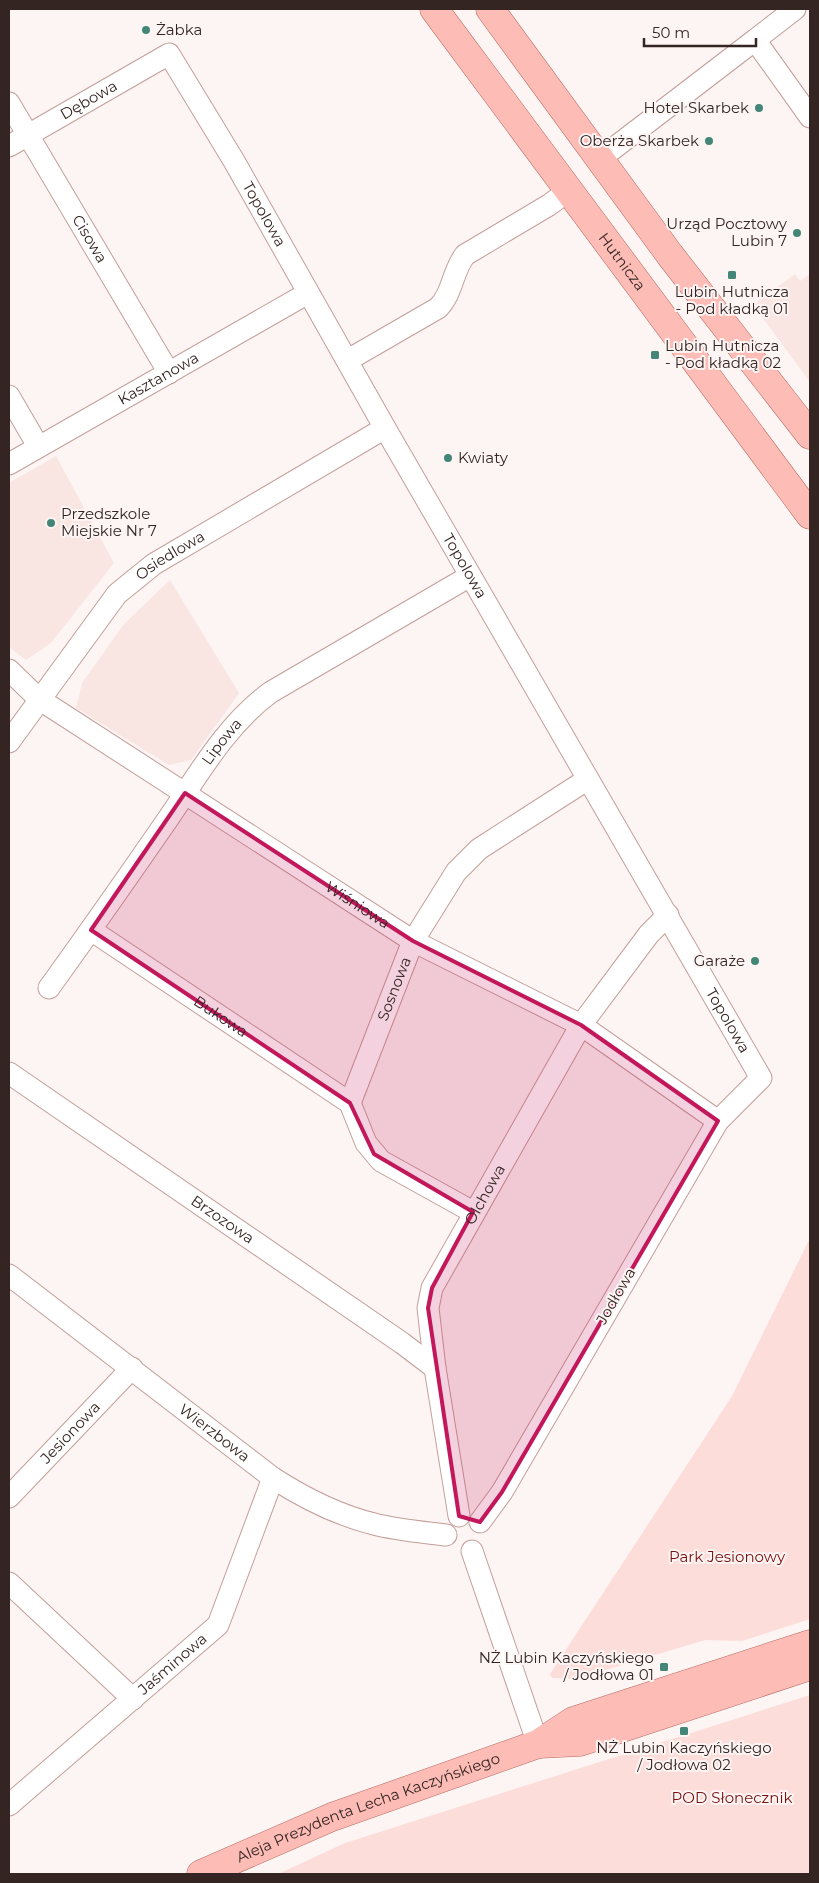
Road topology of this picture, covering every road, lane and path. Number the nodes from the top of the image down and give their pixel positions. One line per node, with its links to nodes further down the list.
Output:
1 (434, 9): 10 (main road, Hutnicza)
2 (490, 9): 9 (main road)
3 (795, 9): 4 (street)
4 (755, 40): 7 (street); 9 (street)
5 (169, 54): 8 (street, Dębowa); 11 (street, Topolowa)
6 (9, 103): 8 (street, Cisowa)
7 (810, 117)
8 (18, 140): 13 (street, Cisowa)
9 (601, 158): 16 (main road)
10 (568, 191): 12 (street); 19 (main road, Hutnicza)
11 (308, 293): 12 (street, Topolowa); 13 (street, Kasztanowa)
12 (348, 360): 15 (street, Topolowa)
13 (169, 374): 17 (street, Kasztanowa)
14 (9, 396): 17 (street)
15 (385, 428): 20 (street, Topolowa); 22 (street, Osiedlowa)
16 (810, 435)
17 (38, 446): 18 (street, Kasztanowa)
18 (9, 464)
19 (810, 515)
20 (470, 576): 24 (street, Topolowa); 25 (street, Lipowa)
21 (9, 670): 22 (street, Wiśniowa)
22 (38, 698): 23 (street, Osiedlowa); 25 (street, Wiśniowa)
23 (9, 742)
24 (588, 779): 26 (street, Topolowa); 28 (street, Sosnowa)
25 (185, 793): 27 (street, Lipowa); 28 (street, Wiśniowa)
26 (668, 915): 30 (street, Olchowa); 32 (street, Topolowa)
27 (91, 930): 29 (street, Lipowa); 33 (street, Bukowa)
28 (413, 941): 30 (street, Wiśniowa); 33 (street, Sosnowa)
29 (48, 988)
30 (581, 1025): 34 (street, Wiśniowa); 35 (street, Olchowa)
31 (9, 1073): 38 (street, Brzozowa)
32 (761, 1078): 34 (street, Jodłowa)
33 (350, 1103): 35 (street)
34 (718, 1121): 42 (street, Jodłowa)
35 (473, 1212): 38 (street, Olchowa)
36 (9, 1275): 37 (street, Wierzbowa)
37 (132, 1368): 39 (street, Wierzbowa); 40 (street, Jesionowa)
38 (435, 1368): 41 (street, Olchowa)
39 (273, 1478): 43 (street, Wierzbowa); 48 (street, Jaśminowa)
40 (9, 1497)
41 (459, 1516): 42 (street); 43 (street)
42 (480, 1522): 44 (street)
43 (446, 1536): 44 (street)
44 (472, 1551): 49 (street)
45 (9, 1583): 48 (street)
46 (810, 1644): 49 (main road, Aleja Prezydenta Lecha Kaczyńskiego)
47 (810, 1666): 49 (main road, Aleja Prezydenta Lecha Kaczyńskiego)
48 (132, 1699): 50 (street, Jaśminowa)
49 (538, 1744): 51 (main road, Aleja Prezydenta Lecha Kaczyńskiego)
50 (9, 1805)
51 (201, 1874)

